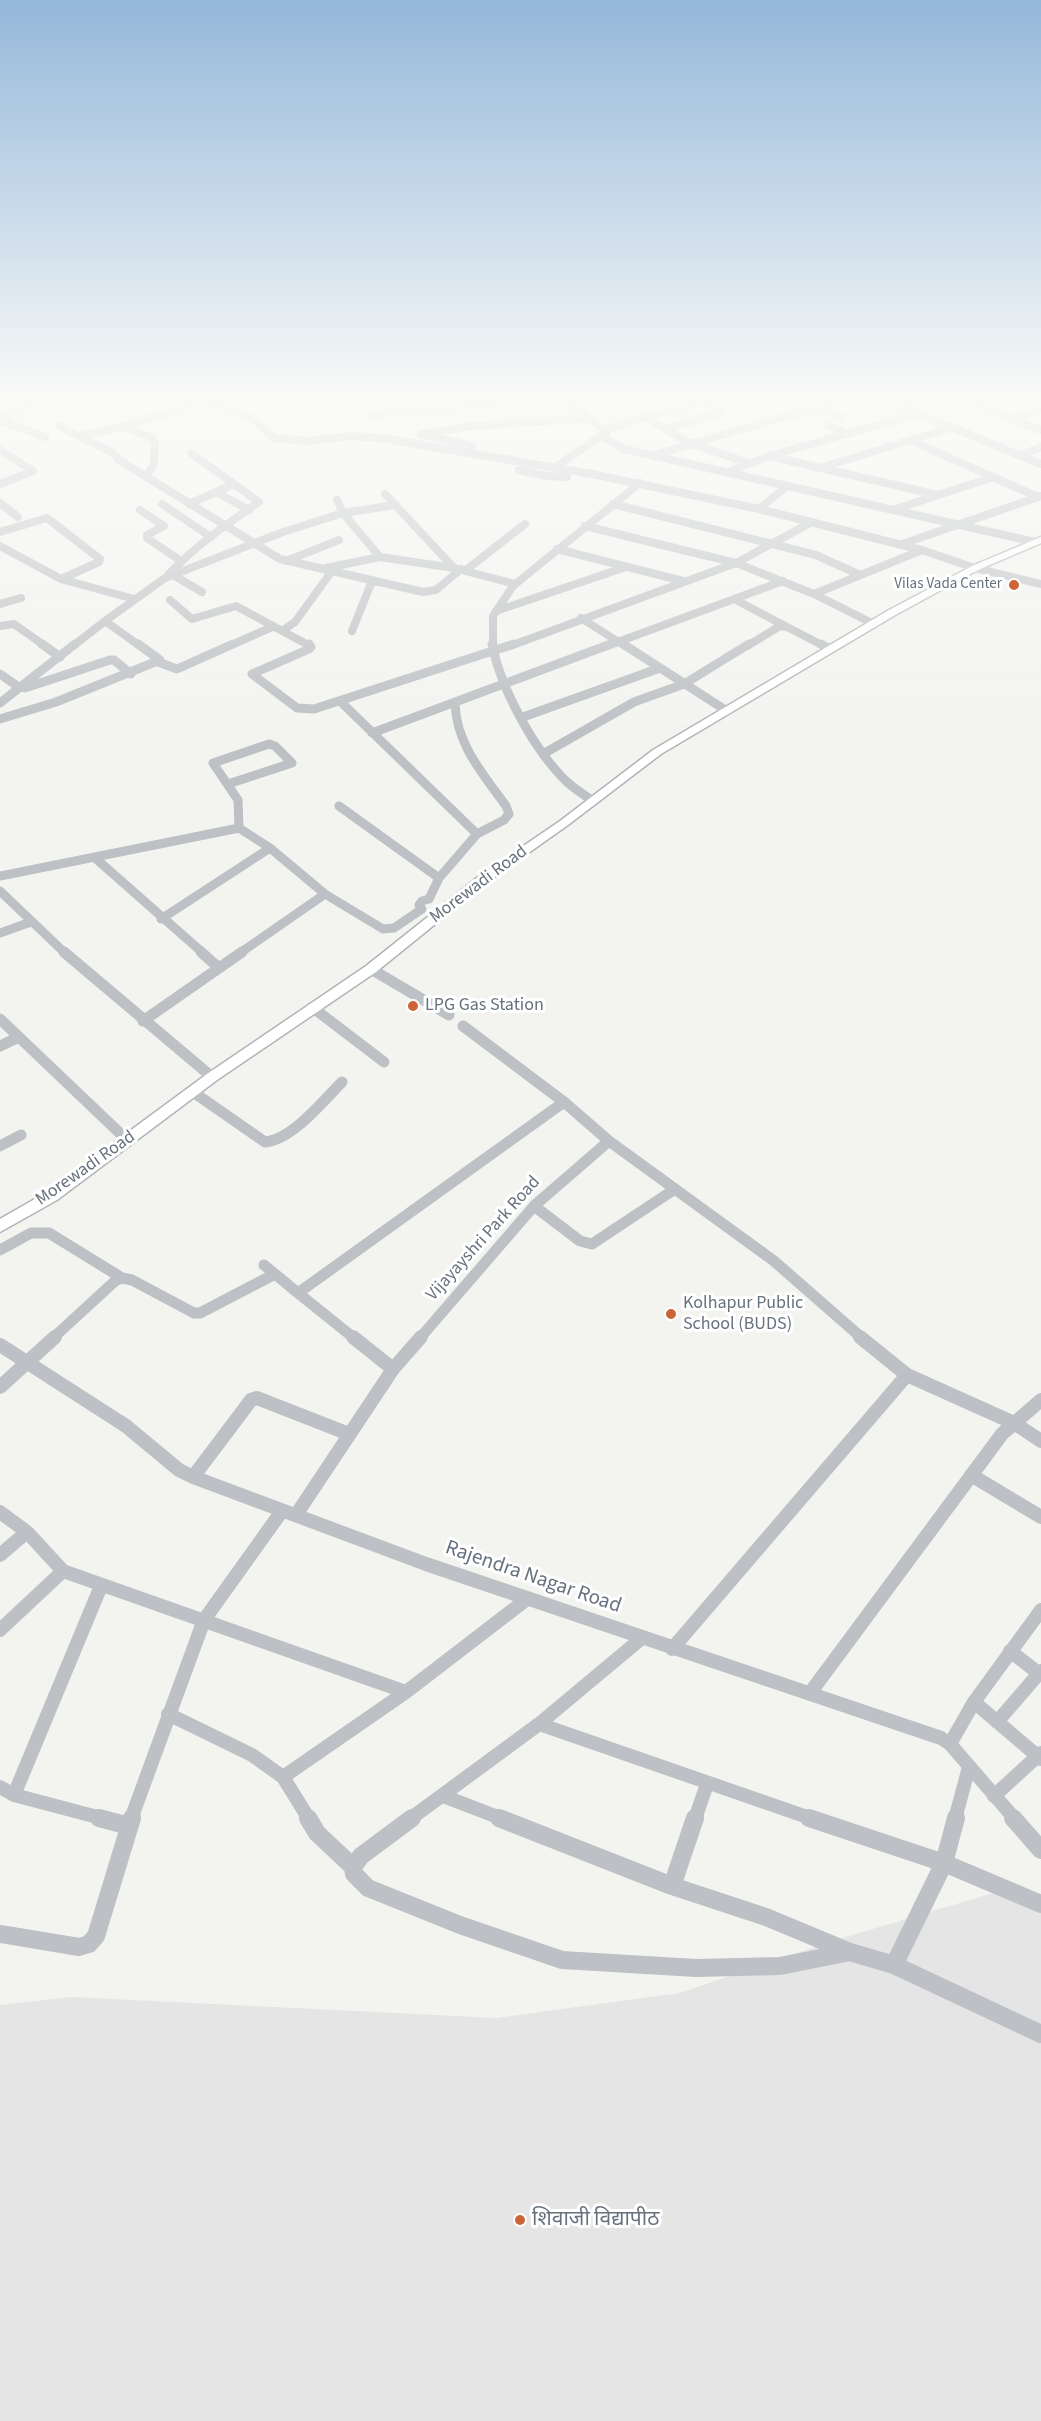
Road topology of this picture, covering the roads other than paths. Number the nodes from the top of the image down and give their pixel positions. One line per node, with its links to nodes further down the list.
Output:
1 (12, 512): 14 (street)
2 (143, 512): 31 (street)
3 (174, 512): 21 (street)
4 (203, 512): 17 (street)
5 (246, 512): 17 (street)
6 (350, 512): 13 (street)
7 (403, 512): 37 (street)
8 (603, 512): 19 (street)
9 (646, 512): 25 (street)
10 (771, 512): 15 (street)
11 (900, 512): 18 (street)
12 (993, 512): 18 (street)
13 (343, 513): 24 (street); 30 (street)
14 (18, 517)
15 (812, 522): 25 (street); 26 (street)
16 (525, 524): 37 (street)
17 (225, 525): 21 (street); 24 (street)
18 (955, 525): 23 (street); 26 (street)
19 (585, 526): 28 (street); 33 (street)
20 (0, 532): 41 (street)
21 (211, 537): 31 (street)
22 (339, 540): 32 (street)
23 (1038, 541): 35 (main road, Morewadi Road)
24 (256, 542): 32 (street); 40 (street)
25 (773, 543): 33 (street); 39 (street)
26 (901, 544): 29 (street)
27 (0, 546): 41 (street)
28 (557, 549): 34 (street); 45 (street)
29 (922, 550): 35 (street); 39 (street)
30 (380, 556): 36 (street); 37 (street)
31 (181, 561): 40 (street)
32 (286, 561): 36 (street)
33 (736, 563): 43 (street); 44 (street)
34 (626, 567): 43 (street); 54 (street)
35 (975, 568): 46 (street); 57 (main road, Morewadi Road)
36 (322, 569): 38 (street)
37 (460, 569): 42 (street); 45 (street)
38 (332, 571): 42 (street); 61 (street)
39 (860, 575): 48 (street)
40 (169, 577): 47 (street); 50 (street)
41 (61, 579): 50 (street)
42 (372, 581): 62 (street)
43 (684, 581): 55 (street)
44 (783, 582): 48 (street); 52 (street)
45 (516, 584): 54 (street)
46 (1041, 584)
47 (202, 592)
48 (814, 594): 57 (street)
49 (21, 598): 53 (street)
50 (134, 599): 56 (street)
51 (170, 600): 59 (street)
52 (736, 600): 60 (street); 63 (street)
53 (0, 604)
54 (495, 611): 65 (street)
55 (581, 618): 63 (street); 65 (street)
56 (105, 621): 66 (street); 67 (street)
57 (874, 624): 64 (main road, Morewadi Road)
58 (0, 626): 66 (street)
59 (272, 627): 61 (street); 67 (street)
60 (787, 627): 64 (street); 72 (street)
61 (282, 631): 74 (street)
62 (352, 631)
63 (620, 643): 68 (street); 71 (street)
64 (830, 649): 77 (main road, Morewadi Road)
65 (493, 652): 71 (street); 74 (street)
66 (60, 657): 73 (street)
67 (158, 662): 70 (street)
68 (660, 668): 72 (street); 78 (street)
69 (0, 674): 73 (street)
70 (131, 674): 73 (street); 79 (street)
71 (505, 684): 75 (street); 78 (street)
72 (684, 684): 77 (street); 81 (street)
73 (18, 690): 76 (street)
74 (340, 701): 80 (street)
75 (455, 703): 80 (street); 86 (street)
76 (0, 704)
77 (727, 711): 83 (main road, Morewadi Road)
78 (523, 717): 81 (street)
79 (0, 718)
80 (372, 733): 86 (street)
81 (543, 754): 83 (street)
82 (228, 783): 82 (street); 85 (street)
83 (593, 801): 93 (main road, Morewadi Road)
84 (339, 806): 90 (street)
85 (239, 828): 87 (street); 88 (street)
86 (477, 834): 90 (street)
87 (270, 849): 92 (street); 94 (street)
88 (94, 857): 89 (street); 94 (street)
89 (0, 876)
90 (439, 878): 93 (street)
91 (0, 891): 95 (street)
92 (325, 894): 93 (street); 97 (street)
93 (436, 905): 98 (main road, Morewadi Road)
94 (161, 919): 97 (street)
95 (31, 922): 96 (street); 102 (street)
96 (0, 933)
97 (219, 968): 102 (street)
98 (371, 969): 99 (main road, Morewadi Road); 100 (street)
99 (312, 1007): 106 (street); 107 (main road, Morewadi Road)
100 (449, 1015)
101 (0, 1019): 104 (street)
102 (143, 1021): 107 (street)
103 (463, 1026): 110 (street)
104 (19, 1037): 105 (street); 112 (street)
105 (0, 1046)
106 (384, 1062)
107 (212, 1077): 109 (main road, Morewadi Road)
108 (342, 1082): 109 (street)
109 (193, 1092): 112 (main road, Morewadi Road)
110 (564, 1102): 113 (street); 122 (street)
111 (21, 1135): 114 (street)
112 (127, 1140): 117 (main road, Morewadi Road)
113 (609, 1141): 115 (street); 116 (street, Vijayayshri Park Road)
114 (0, 1146)
115 (675, 1189): 116 (street); 126 (street)
116 (534, 1206): 125 (street, Vijayayshri Park Road)
117 (0, 1227)
118 (0, 1250): 121 (street)
119 (264, 1265): 120 (street)
120 (275, 1274): 121 (street); 122 (street)
121 (122, 1278): 124 (street)
122 (298, 1293): 125 (street)
123 (0, 1345): 124 (street, Rajendra Nagar Road)
124 (26, 1361): 127 (street); 133 (street, Rajendra Nagar Road)
125 (393, 1369): 130 (street, Vijayayshri Park Road)
126 (907, 1375): 129 (street); 146 (street)
127 (0, 1387)
128 (1041, 1400): 129 (street)
129 (1014, 1423): 131 (street); 132 (street)
130 (349, 1434): 133 (street); 135 (street, Vijayayshri Park Road)
131 (1041, 1441)
132 (971, 1475): 136 (street); 150 (street)
133 (193, 1477): 135 (street, Rajendra Nagar Road)
134 (0, 1512): 137 (street)
135 (289, 1513): 141 (street, Rajendra Nagar Road); 143 (street, Vijayayshri Park Road)
136 (1041, 1516)
137 (27, 1532): 138 (street); 139 (street)
138 (0, 1555)
139 (63, 1571): 140 (street); 144 (street)
140 (101, 1586): 143 (street); 160 (street)
141 (527, 1599): 145 (street, Rajendra Nagar Road); 149 (street)
142 (1041, 1610): 147 (street)
143 (204, 1620): 149 (street); 152 (street, Vijayayshri Park Road)
144 (0, 1630)
145 (642, 1638): 146 (street, Rajendra Nagar Road); 154 (street)
146 (672, 1649): 150 (street, Rajendra Nagar Road)
147 (1010, 1651): 148 (street); 151 (street)
148 (1040, 1673): 153 (street)
149 (406, 1692): 158 (street)
150 (810, 1693): 155 (street, Rajendra Nagar Road)
151 (974, 1702): 153 (street); 155 (street)
152 (168, 1714): 158 (street); 163 (street, Vijayayshri Park Road)
153 (997, 1722): 156 (street)
154 (539, 1724): 159 (street); 161 (street)
155 (950, 1744): 157 (street, Rajendra Nagar Road)
156 (1040, 1756): 162 (street)
157 (969, 1767): 162 (street, Rajendra Nagar Road); 165 (street)
158 (283, 1777): 166 (street)
159 (707, 1784): 165 (street); 167 (street)
160 (7, 1791): 163 (street)
161 (443, 1796): 166 (street); 167 (street)
162 (994, 1796): 164 (street, Rajendra Nagar Road)
163 (129, 1826): 169 (street, Vijayayshri Park Road)
164 (1041, 1850)
165 (944, 1863): 168 (street); 171 (street)
166 (352, 1867): 170 (street)
167 (672, 1886): 170 (street)
168 (1041, 1904)
169 (0, 1934)
170 (850, 1952): 171 (street)
171 (894, 1965): 172 (street)
172 (1041, 2034)

